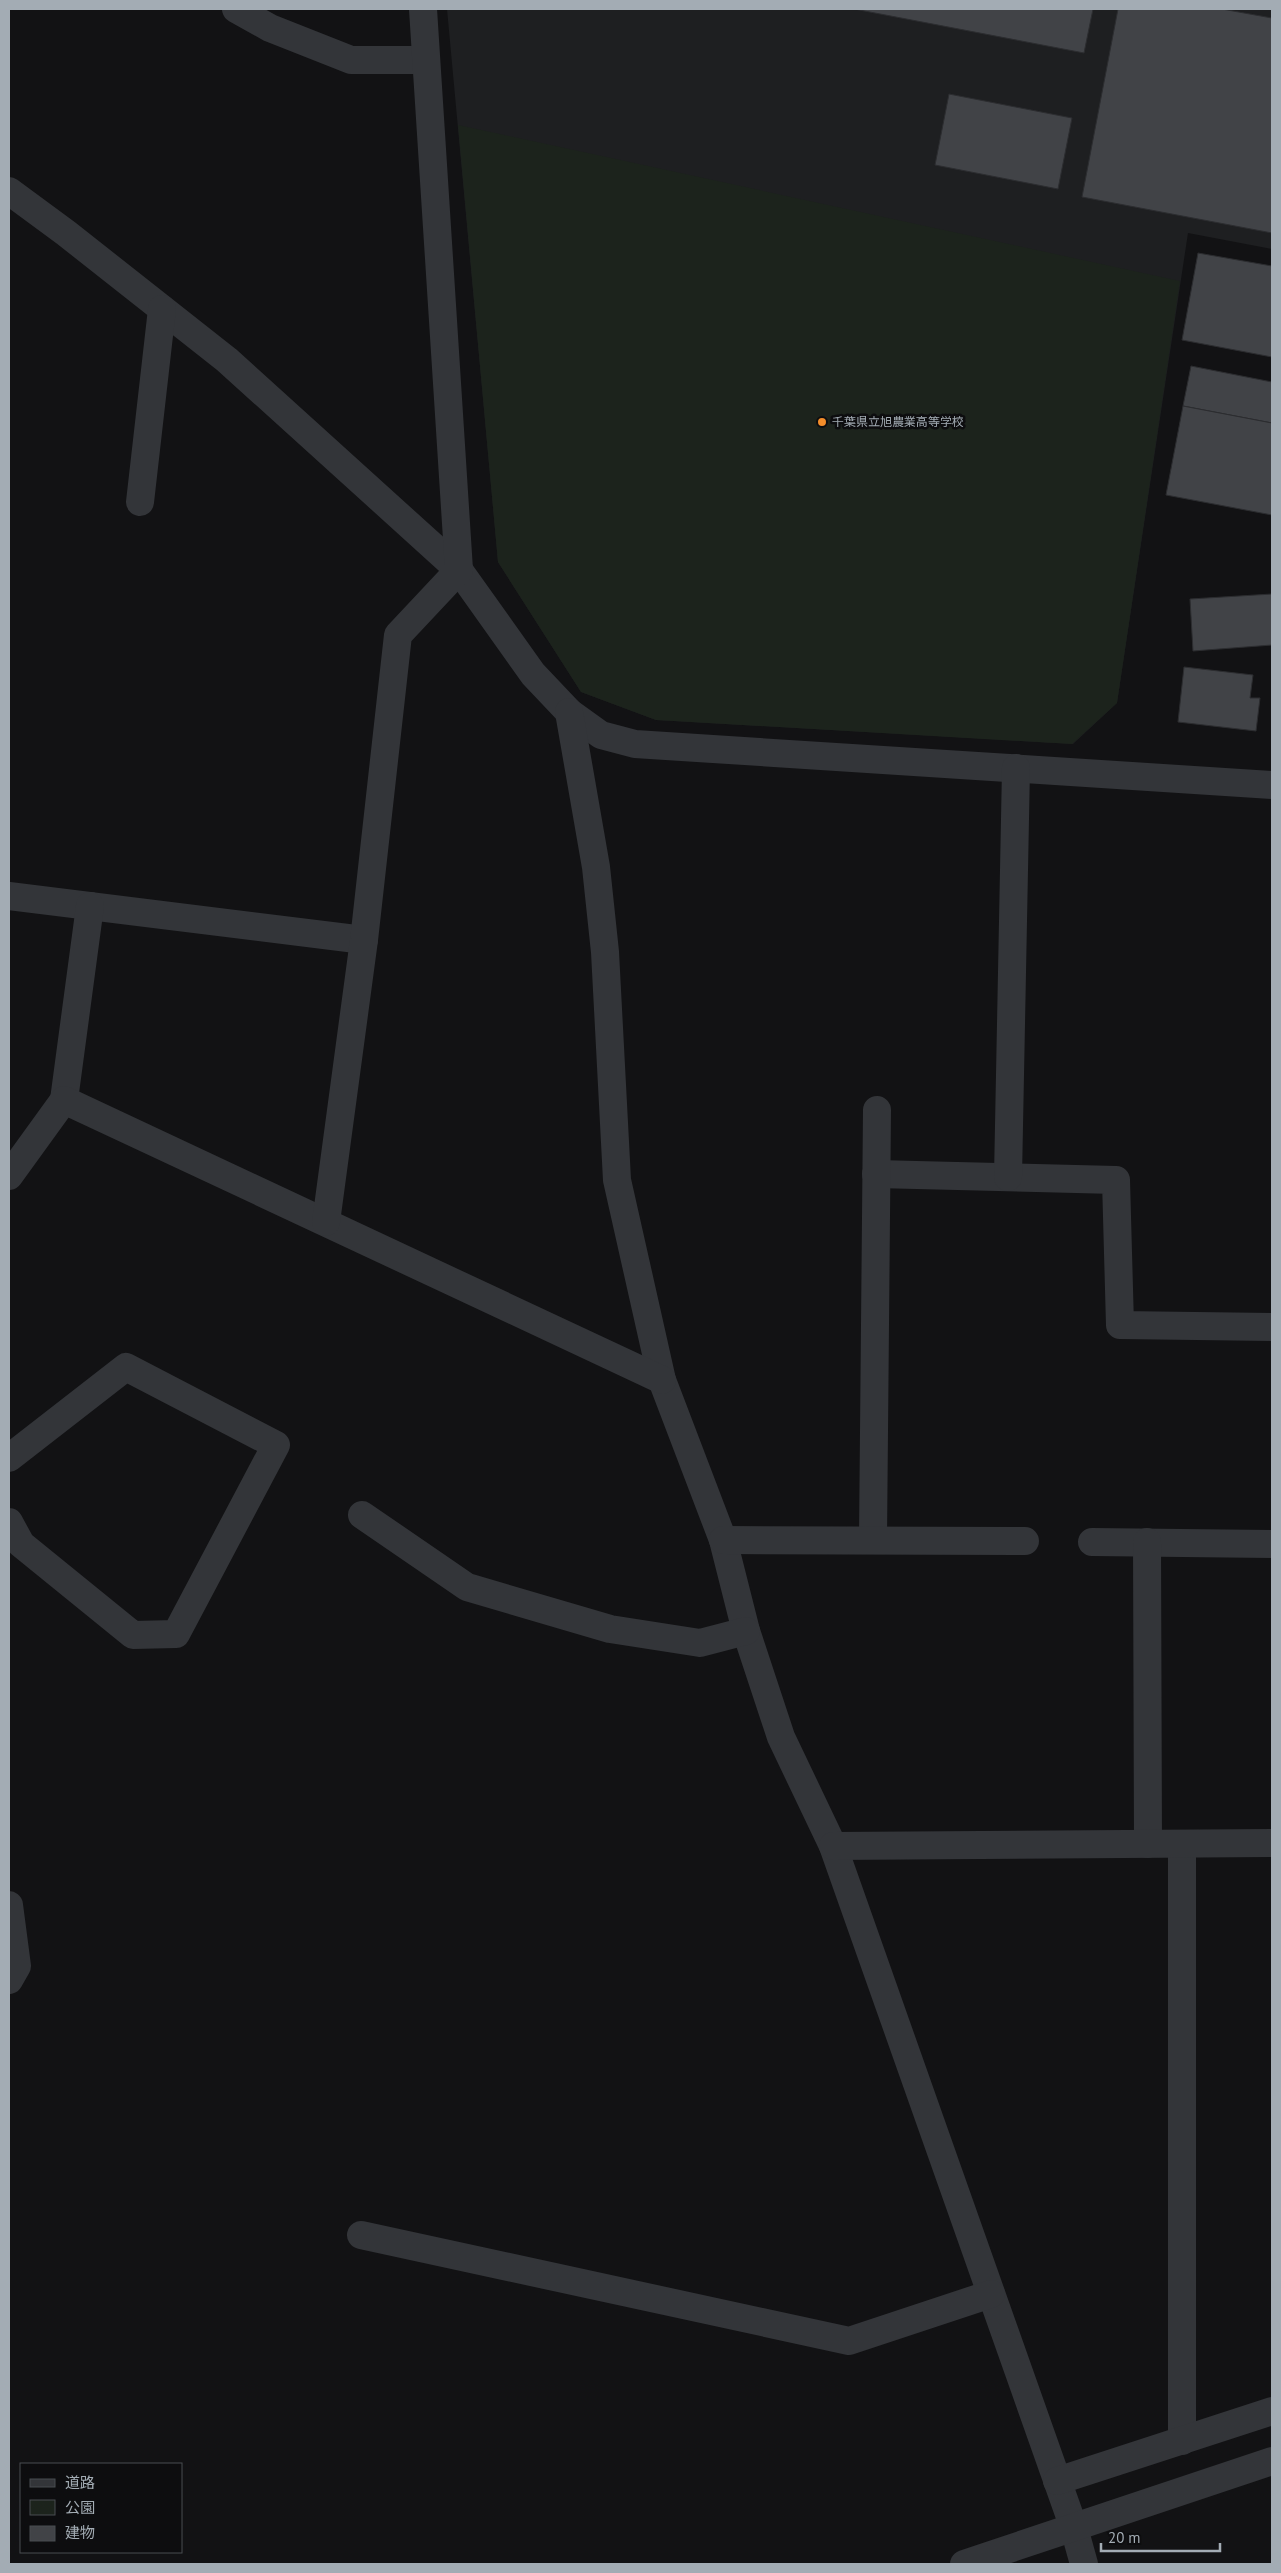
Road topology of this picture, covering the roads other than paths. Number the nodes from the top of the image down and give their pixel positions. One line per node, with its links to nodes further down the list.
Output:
1 (236, 9): 3 (street)
2 (423, 9): 3 (street)
3 (426, 60): 7 (street)
4 (9, 191): 5 (street)
5 (162, 309): 6 (street); 7 (street)
6 (140, 502)
7 (459, 570): 8 (street); 13 (street)
8 (569, 712): 9 (street); 21 (street)
9 (1016, 768): 10 (street); 18 (street)
10 (1272, 785)
11 (9, 896): 12 (street)
12 (90, 906): 13 (street); 14 (street)
13 (364, 940): 19 (street)
14 (64, 1100): 17 (street); 19 (street)
15 (877, 1110): 16 (street)
16 (876, 1174): 18 (street); 25 (street)
17 (9, 1176)
18 (1008, 1177): 20 (street)
19 (326, 1222): 21 (street)
20 (1272, 1327)
21 (662, 1380): 26 (street)
22 (9, 1458): 24 (street)
23 (362, 1515): 31 (street)
24 (9, 1522)
25 (873, 1539): 26 (street); 27 (street)
26 (723, 1540): 31 (street)
27 (1025, 1540)
28 (1092, 1542): 29 (street)
29 (1147, 1542): 30 (street); 33 (street)
30 (1272, 1544)
31 (746, 1631): 35 (street)
32 (1272, 1843): 34 (street)
33 (1148, 1844): 34 (street); 35 (street)
34 (1182, 1844): 41 (street)
35 (832, 1846): 39 (street)
36 (9, 1905): 37 (street)
37 (9, 1980)
38 (361, 2235): 39 (street)
39 (991, 2294): 43 (street)
40 (1272, 2411): 41 (street)
41 (1182, 2441): 43 (street)
42 (1272, 2461): 44 (street)
43 (1057, 2481): 44 (street)
44 (1074, 2528): 45 (street); 46 (street)
45 (964, 2564)
46 (1084, 2564)

